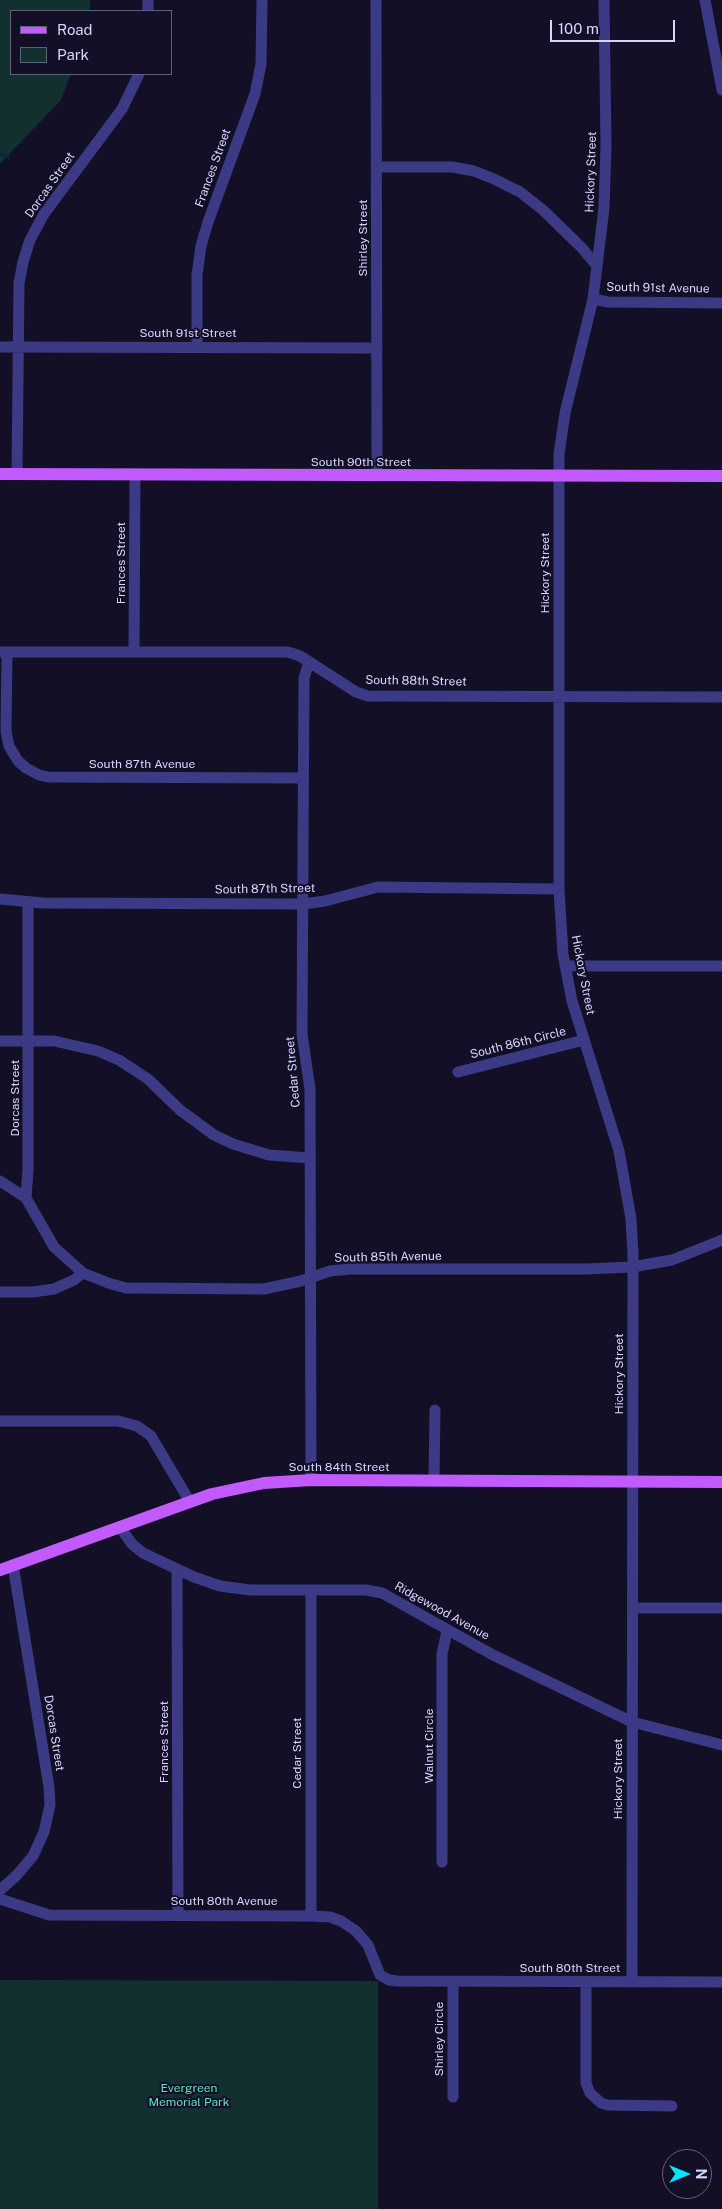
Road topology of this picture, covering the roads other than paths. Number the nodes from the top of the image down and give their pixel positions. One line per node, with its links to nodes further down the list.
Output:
1 (262, 0): 13 (street, Frances Street)
2 (376, 0): 7 (street, Shirley Street)
3 (604, 0): 8 (street, Hickory Street)
4 (706, 0): 6 (street)
5 (138, 75): 12 (street, Dorcas Street)
6 (722, 90)
7 (376, 167): 8 (street, South 91st Avenue); 14 (street, Shirley Street)
8 (596, 266): 9 (street, Hickory Street)
9 (593, 299): 10 (street, South 91st Avenue); 19 (street, Hickory Street)
10 (722, 304)
11 (0, 347): 12 (street, South 91st Street)
12 (18, 347): 13 (street, South 91st Street); 16 (street, Dorcas Street)
13 (197, 347): 14 (street, South 91st Street)
14 (377, 348): 18 (street, Shirley Street)
15 (0, 474): 16 (main road, South 90th Street)
16 (17, 474): 17 (main road, South 90th Street)
17 (136, 475): 18 (main road, South 90th Street); 22 (street, Frances Street)
18 (377, 476): 19 (main road, South 90th Street)
19 (559, 476): 20 (main road, South 90th Street); 24 (street, Hickory Street)
20 (722, 476)
21 (4, 652): 22 (street, South 88th Street); 26 (street, South 87th Avenue)
22 (134, 652): 23 (street, South 88th Street)
23 (309, 662): 24 (street, South 88th Street); 26 (street, Cedar Street)
24 (559, 696): 25 (street, South 88th Street); 27 (street, Hickory Street)
25 (722, 697)
26 (303, 778): 30 (street, Cedar Street)
27 (560, 889): 30 (street, South 87th Street); 31 (street, Hickory Street)
28 (0, 899): 29 (street, South 87th Street)
29 (28, 902): 30 (street, South 87th Street); 35 (street, Dorcas Street)
30 (303, 904): 37 (street, Cedar Street)
31 (565, 966): 32 (street); 33 (street, Hickory Street)
32 (722, 966)
33 (584, 1040): 36 (street, South 86th Circle); 41 (street, Hickory Street)
34 (0, 1041): 35 (street)
35 (28, 1041): 37 (street); 39 (street, Dorcas Street)
36 (458, 1072)
37 (310, 1158): 43 (street, Cedar Street)
38 (0, 1181): 39 (street)
39 (26, 1198): 42 (street)
40 (722, 1240): 41 (street, South 85th Avenue)
41 (632, 1267): 43 (street, South 85th Avenue); 49 (street, Hickory Street)
42 (83, 1273): 43 (street, South 85th Avenue); 44 (street)
43 (311, 1278): 47 (street, Cedar Street)
44 (0, 1292)
45 (435, 1410): 48 (street)
46 (0, 1421): 51 (street)
47 (311, 1480): 48 (main road, South 84th Street); 51 (main road, South 84th Street)
48 (434, 1480): 49 (main road, South 84th Street)
49 (632, 1481): 50 (main road, South 84th Street); 57 (street, Hickory Street)
50 (722, 1482)
51 (190, 1502): 52 (main road)
52 (120, 1527): 53 (main road); 54 (street, Ridgewood Avenue)
53 (13, 1565): 55 (main road); 63 (street, Dorcas Street)
54 (178, 1569): 56 (street, Ridgewood Avenue); 65 (street, Frances Street)
55 (0, 1570)
56 (311, 1590): 59 (street, Ridgewood Avenue); 66 (street, Cedar Street)
57 (633, 1608): 58 (street); 60 (street, Hickory Street)
58 (722, 1608)
59 (447, 1631): 60 (street, Ridgewood Avenue); 62 (street, Walnut Circle)
60 (632, 1722): 61 (street, Ridgewood Avenue); 70 (street, Hickory Street)
61 (722, 1745)
62 (442, 1862)
63 (0, 1890)
64 (0, 1899): 65 (street, South 80th Avenue)
65 (178, 1915): 66 (street, South 80th Avenue)
66 (311, 1916): 67 (street, South 80th Avenue)
67 (418, 1981): 68 (street, South 80th Street)
68 (453, 1982): 69 (street, South 80th Street); 72 (street, Shirley Circle)
69 (586, 1982): 70 (street, South 80th Street); 73 (street)
70 (632, 1982): 71 (street, South 80th Street)
71 (722, 1982)
72 (453, 2097)
73 (672, 2106)

